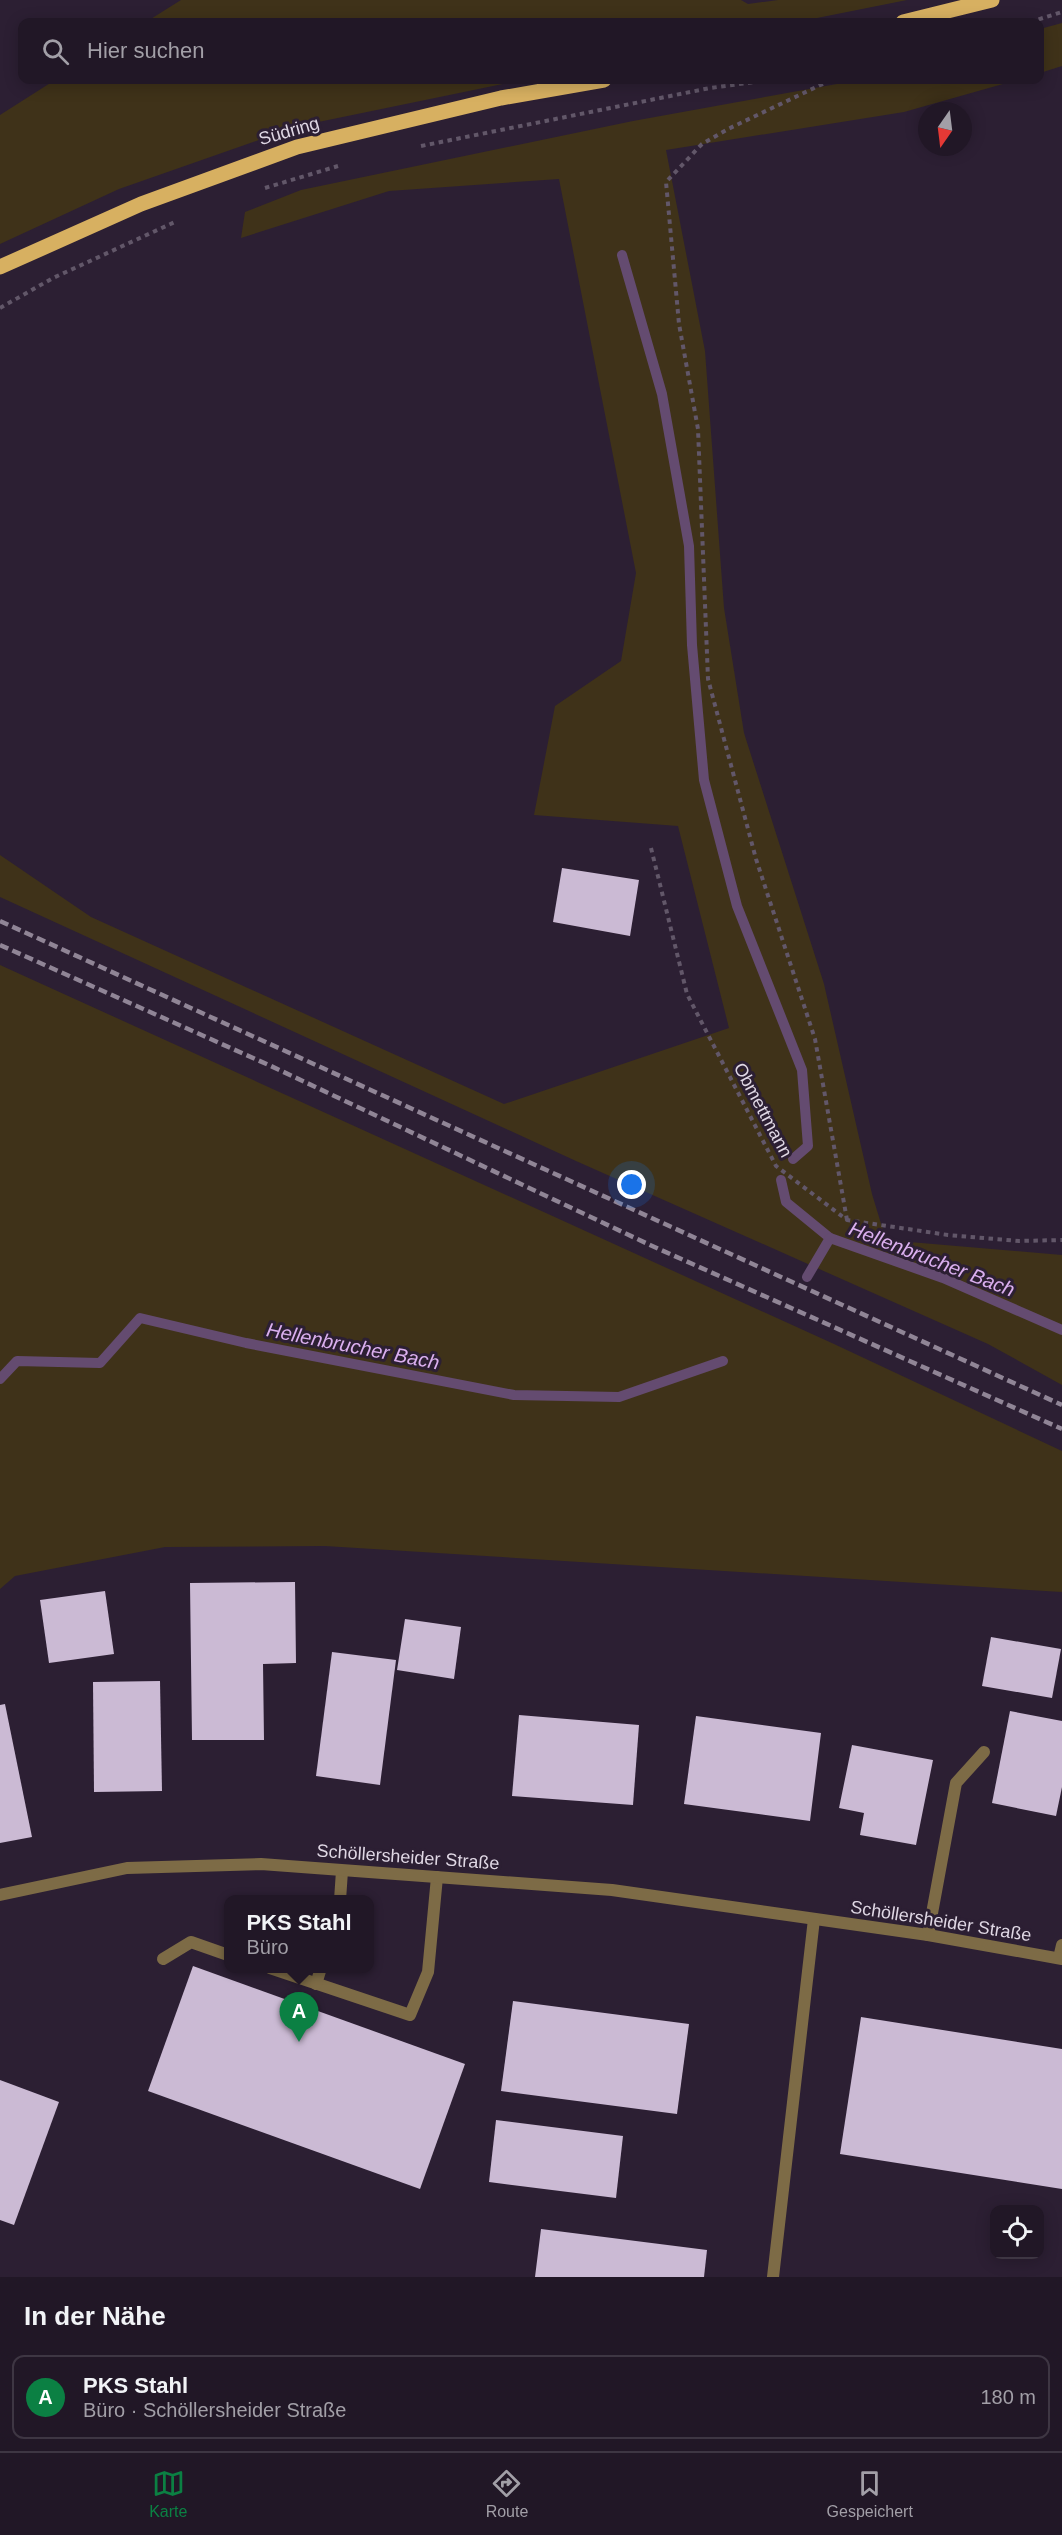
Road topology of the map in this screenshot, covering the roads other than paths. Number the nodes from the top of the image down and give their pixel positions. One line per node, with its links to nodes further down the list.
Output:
1 (992, 0): 2 (main road)
2 (919, 18)
3 (581, 84): 4 (main road, Südring)
4 (0, 267)
5 (984, 1752): 11 (street)
6 (342, 1871): 7 (street, Schöllersheider Straße); 8 (street, Schöllersheider Straße); 9 (street)
7 (437, 1876): 10 (street, Schöllersheider Straße); 17 (street)
8 (0, 1895)
9 (340, 1895)
10 (814, 1919): 11 (street, Schöllersheider Straße); 18 (street)
11 (928, 1935): 13 (street, Schöllersheider Straße)
12 (224, 1954): 14 (street)
13 (1061, 1954)
14 (163, 1959)
15 (284, 1973): 17 (street)
16 (319, 1973): 17 (street)
17 (316, 1984)
18 (773, 2277)

